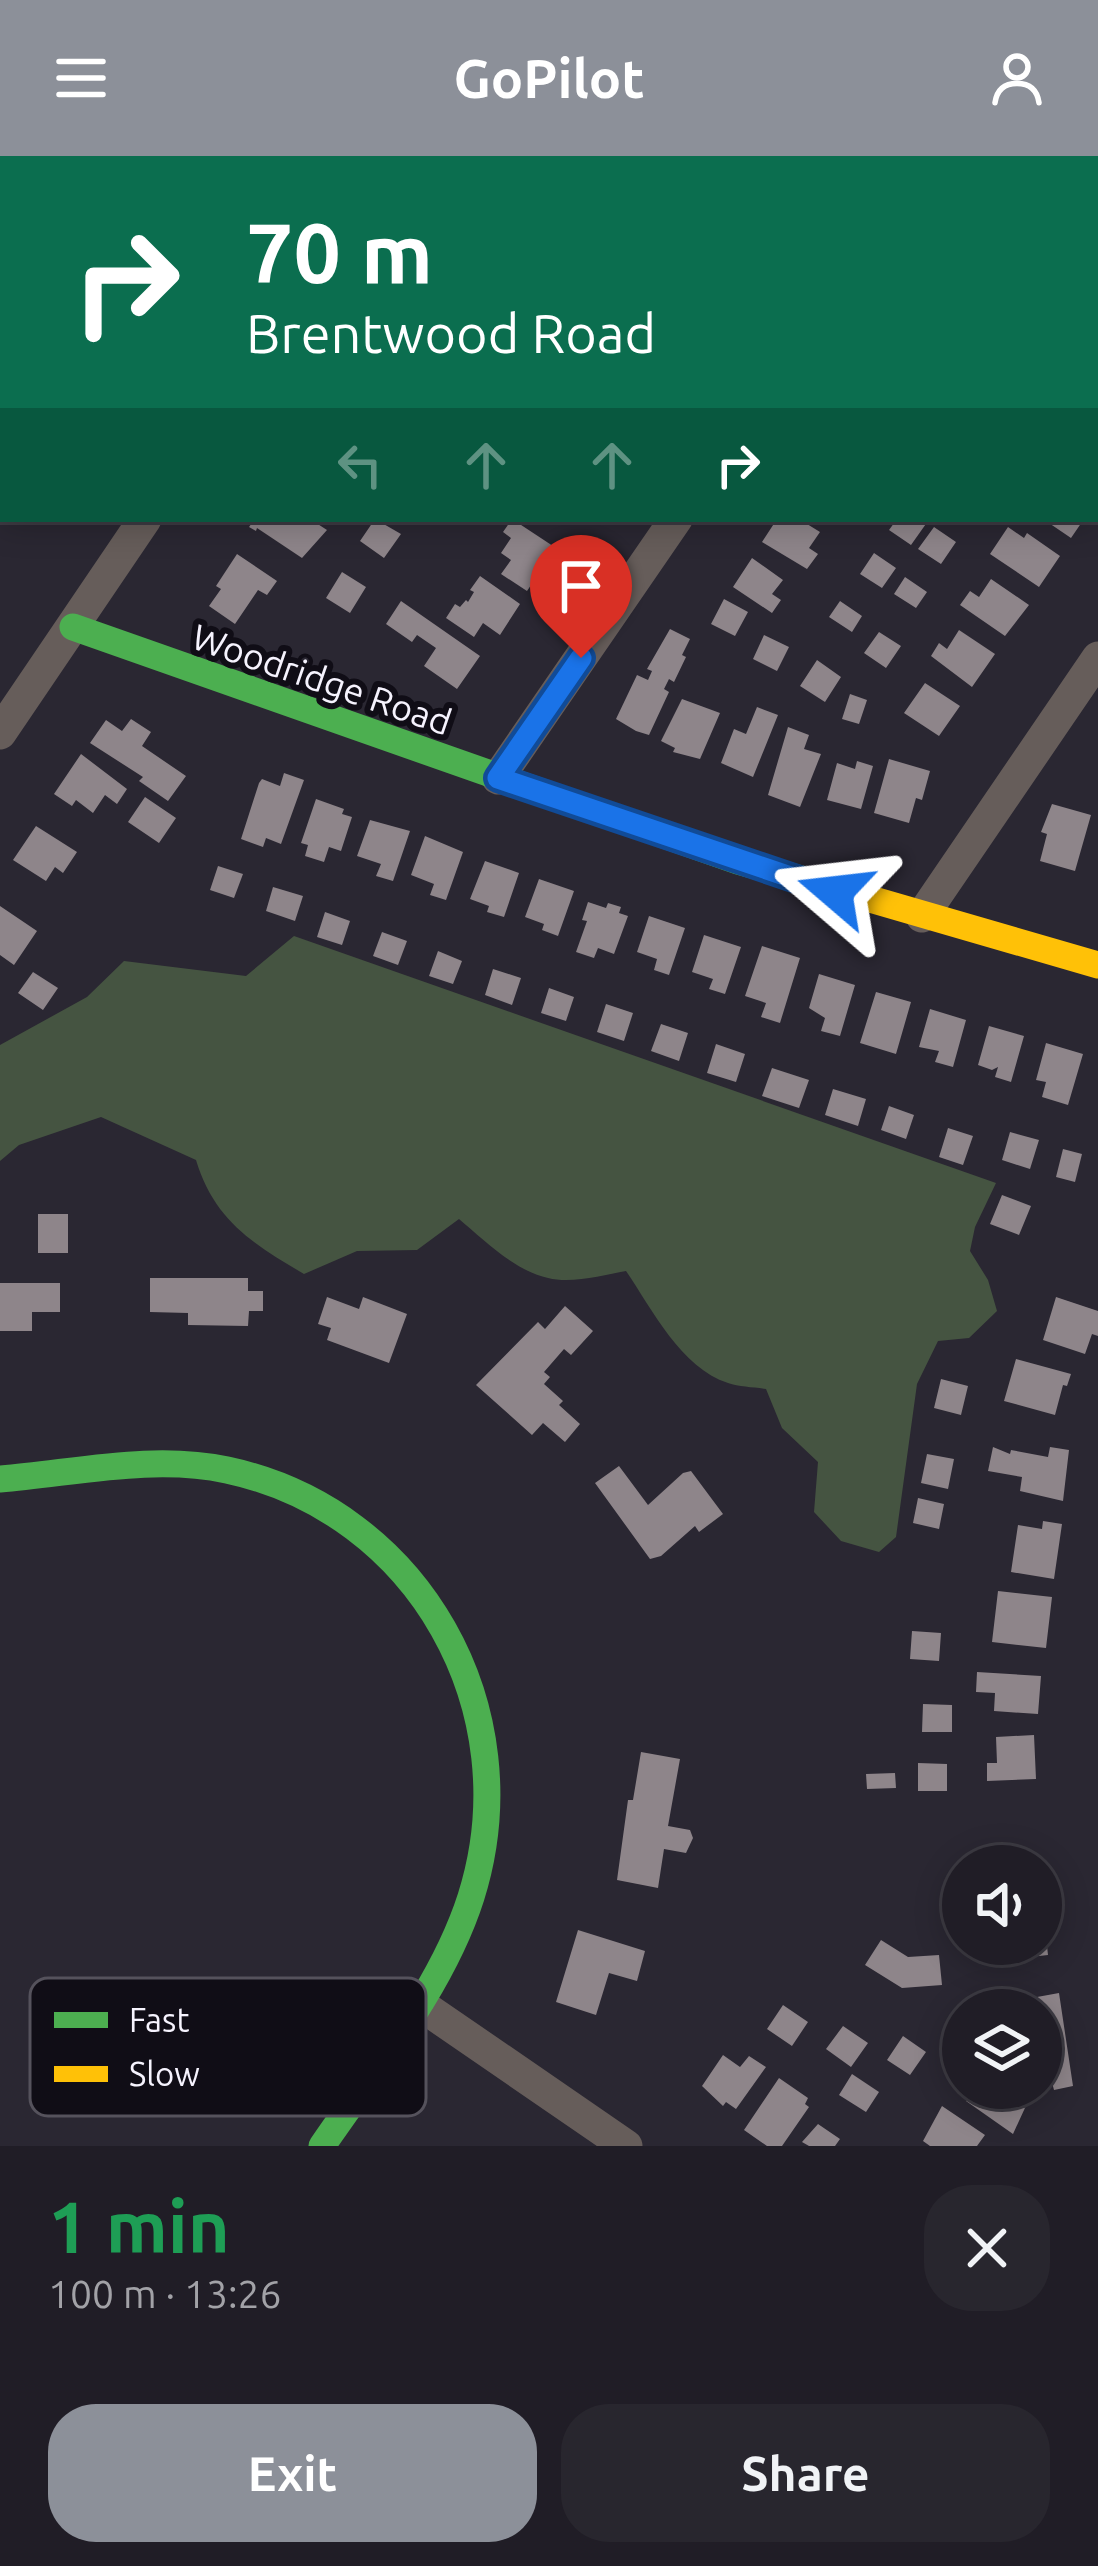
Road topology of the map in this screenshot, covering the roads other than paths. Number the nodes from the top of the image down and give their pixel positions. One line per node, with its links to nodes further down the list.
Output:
1 (143, 522): 3 (street)
2 (674, 522): 6 (street)
3 (73, 627): 5 (street); 6 (street, Woodridge Road)
4 (1098, 658): 7 (street)
5 (0, 733)
6 (498, 778): 7 (street, Woodridge Road)
7 (922, 916): 8 (street, Woodridge Road)
8 (1098, 965)
9 (0, 1479): 10 (street)
10 (426, 1987)
11 (426, 2008): 14 (street)
12 (342, 2116): 13 (street)
13 (322, 2146)
14 (626, 2146)

